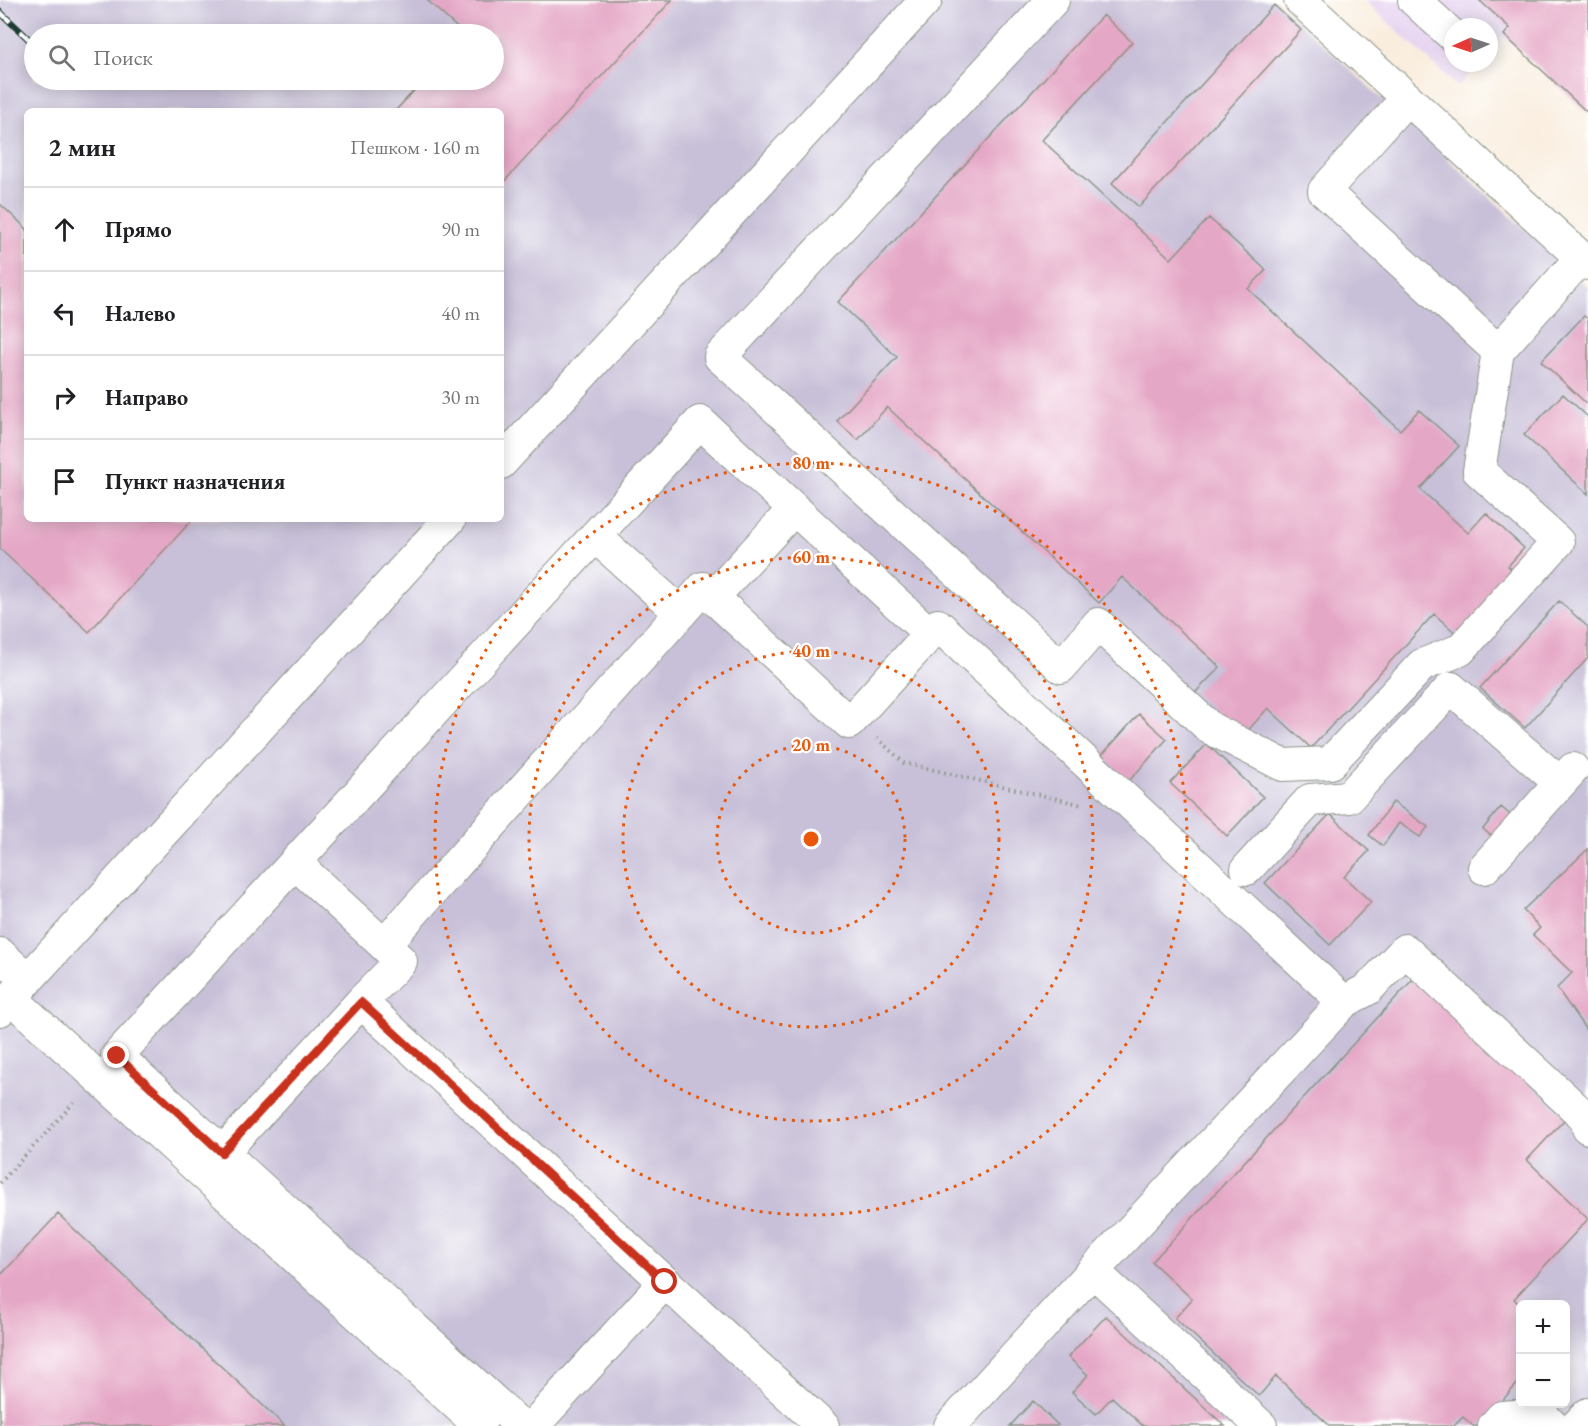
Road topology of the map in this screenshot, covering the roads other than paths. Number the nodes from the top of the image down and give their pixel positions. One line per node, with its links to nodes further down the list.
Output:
1 (926, 0): 9 (lane)
2 (1053, 0): 8 (lane)
3 (1300, 0): 6 (lane)
4 (1414, 0): 5 (lane)
5 (1444, 28)
6 (1407, 98): 7 (lane); 8 (lane)
7 (1585, 261): 8 (lane)
8 (1498, 351)
9 (504, 460)
10 (794, 509): 12 (lane); 13 (lane); 15 (lane)
11 (447, 522): 22 (lane)
12 (595, 536): 14 (lane); 17 (lane)
13 (713, 597): 14 (lane); 15 (lane)
14 (681, 613): 20 (lane)
15 (930, 634): 24 (lane)
16 (1577, 771): 18 (lane); 19 (lane)
17 (295, 863): 20 (lane); 26 (lane)
18 (1484, 868)
19 (1247, 869)
20 (384, 945): 23 (lane)
21 (0, 954): 22 (lane)
22 (13, 996): 30 (lane)
23 (361, 1002): 26 (lane); 28 (lane)
24 (1344, 1002): 25 (lane); 27 (lane)
25 (1588, 1128)
26 (222, 1153): 31 (lane)
27 (1093, 1271): 34 (lane); 35 (lane)
28 (665, 1282): 32 (lane); 33 (lane)
29 (1588, 1414): 38 (lane)
30 (480, 1426)
31 (521, 1426)
32 (533, 1426)
33 (823, 1426)
34 (950, 1426)
35 (1261, 1426)
36 (1494, 1426): 37 (lane)
37 (1553, 1426)
38 (1576, 1426)

